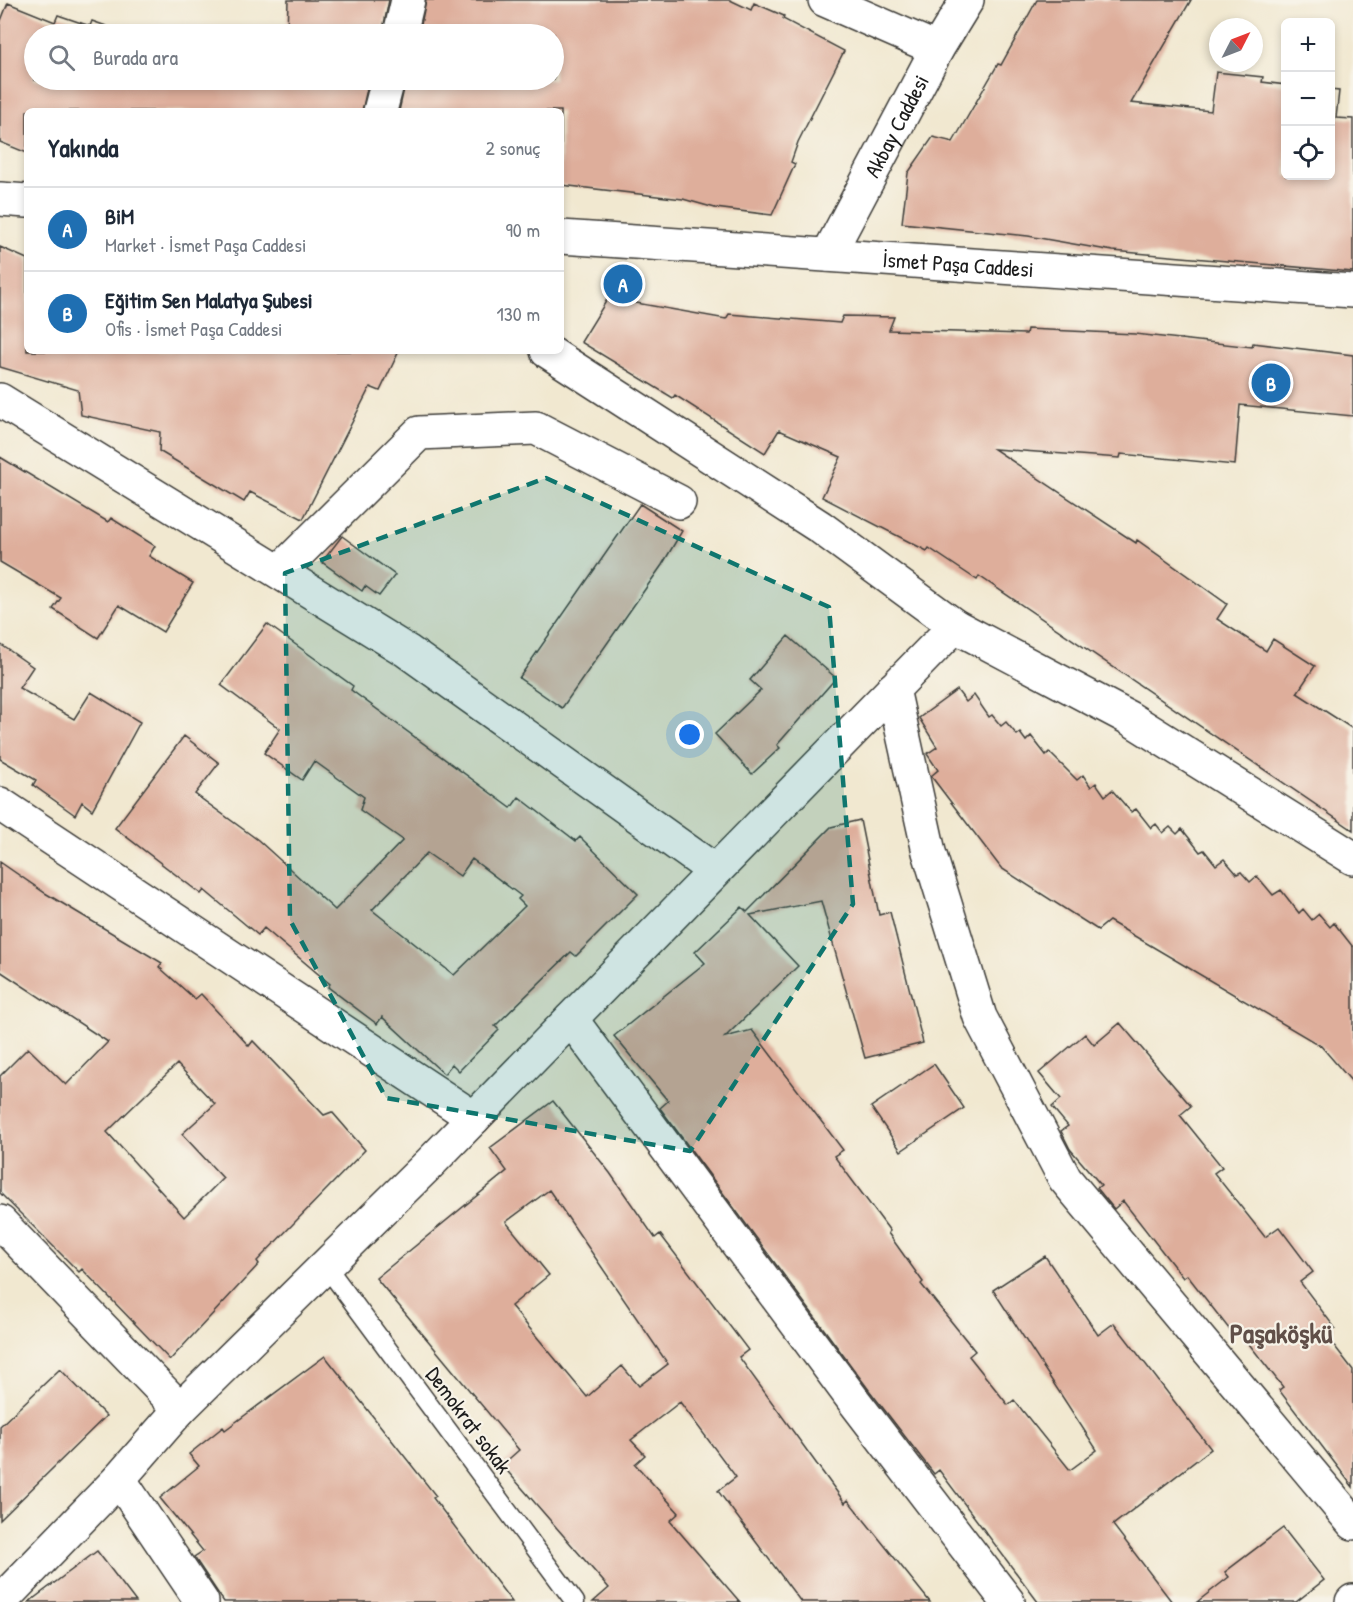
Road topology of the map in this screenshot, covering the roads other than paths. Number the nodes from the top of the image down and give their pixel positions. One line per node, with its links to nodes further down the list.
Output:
1 (408, 0): 4 (street)
2 (825, 0): 5 (street)
3 (967, 0): 5 (street, Akbay Caddesi)
4 (402, 24)
5 (937, 49): 11 (street, Akbay Caddesi)
6 (385, 90): 7 (street)
7 (381, 108)
8 (0, 199): 9 (street)
9 (24, 201)
10 (564, 237): 11 (street, İsmet Paşa Caddesi)
11 (828, 255): 12 (street, İsmet Paşa Caddesi)
12 (1353, 291)
13 (552, 354): 17 (street)
14 (0, 400): 16 (street)
15 (679, 502): 16 (street)
16 (279, 572): 21 (street)
17 (955, 626): 18 (street); 20 (street)
18 (893, 689): 21 (street); 28 (street)
19 (0, 804): 23 (street)
20 (1353, 858)
21 (715, 871): 22 (street)
22 (571, 1019): 23 (street); 32 (street)
23 (474, 1118): 25 (street)
24 (0, 1222): 26 (street)
25 (326, 1266): 26 (street); 31 (lane, Demokrat sokak)
26 (180, 1409): 27 (street)
27 (119, 1479): 29 (street); 30 (street)
28 (1353, 1523)
29 (0, 1602)
30 (202, 1602)
31 (575, 1602)
32 (1008, 1602)

